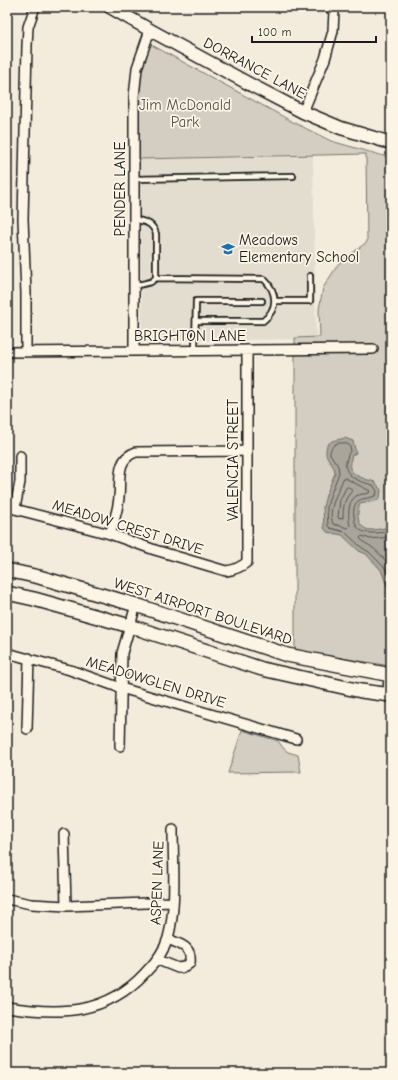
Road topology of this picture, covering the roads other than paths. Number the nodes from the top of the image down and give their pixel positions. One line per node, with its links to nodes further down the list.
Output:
1 (35, 7): 21 (street)
2 (110, 7): 4 (street, DORRANCE LANE)
3 (328, 7): 5 (street)
4 (150, 30): 5 (street, DORRANCE LANE); 8 (street, PENDER LANE)
5 (303, 112): 6 (street, DORRANCE LANE)
6 (391, 143)
7 (293, 176): 8 (lane)
8 (134, 179): 9 (street, PENDER LANE)
9 (134, 219): 11 (lane); 12 (street, PENDER LANE)
10 (310, 276): 14 (lane)
11 (156, 278): 12 (lane); 14 (lane)
12 (134, 286): 17 (street, PENDER LANE)
13 (262, 301): 15 (lane)
14 (275, 301): 15 (lane)
15 (196, 321): 18 (lane)
16 (373, 349): 19 (street, BRIGHTON LANE)
17 (134, 350): 18 (street, BRIGHTON LANE); 21 (street, BRIGHTON LANE)
18 (195, 350): 19 (street, BRIGHTON LANE)
19 (247, 350): 22 (street, VALENCIA STREET)
20 (7, 352): 21 (street, BRIGHTON LANE)
21 (26, 352)
22 (247, 451): 25 (street); 26 (street, VALENCIA STREET)
23 (20, 456): 24 (street)
24 (11, 507): 25 (street, MEADOW CREST DRIVE)
25 (110, 534): 26 (street, MEADOW CREST DRIVE)
26 (241, 567)
27 (7, 570): 28 (main road, WEST AIRPORT BOULEVARD)
28 (39, 577): 30 (main road); 31 (main road, WEST AIRPORT BOULEVARD)
29 (7, 593): 30 (main road)
30 (34, 599): 32 (main road)
31 (136, 605): 32 (street); 33 (main road, WEST AIRPORT BOULEVARD)
32 (130, 626): 36 (main road); 38 (street)
33 (270, 648): 36 (main road); 37 (main road, WEST AIRPORT BOULEVARD)
34 (7, 653): 35 (street, MEADOWGLEN DRIVE)
35 (29, 658): 38 (street, MEADOWGLEN DRIVE); 40 (street)
36 (262, 669): 39 (main road)
37 (391, 675): 39 (main road)
38 (121, 688): 41 (street, MEADOWGLEN DRIVE); 42 (street)
39 (390, 695)
40 (27, 729)
41 (296, 739)
42 (120, 746)
43 (173, 829): 46 (street, ASPEN LANE)
44 (64, 834): 47 (street)
45 (7, 899): 47 (street)
46 (173, 902): 47 (street); 48 (street, ASPEN LANE)
47 (66, 906)
48 (168, 939): 49 (street, ASPEN LANE); 49 (street)
49 (158, 960): 50 (street, ASPEN LANE)
50 (7, 1007)

